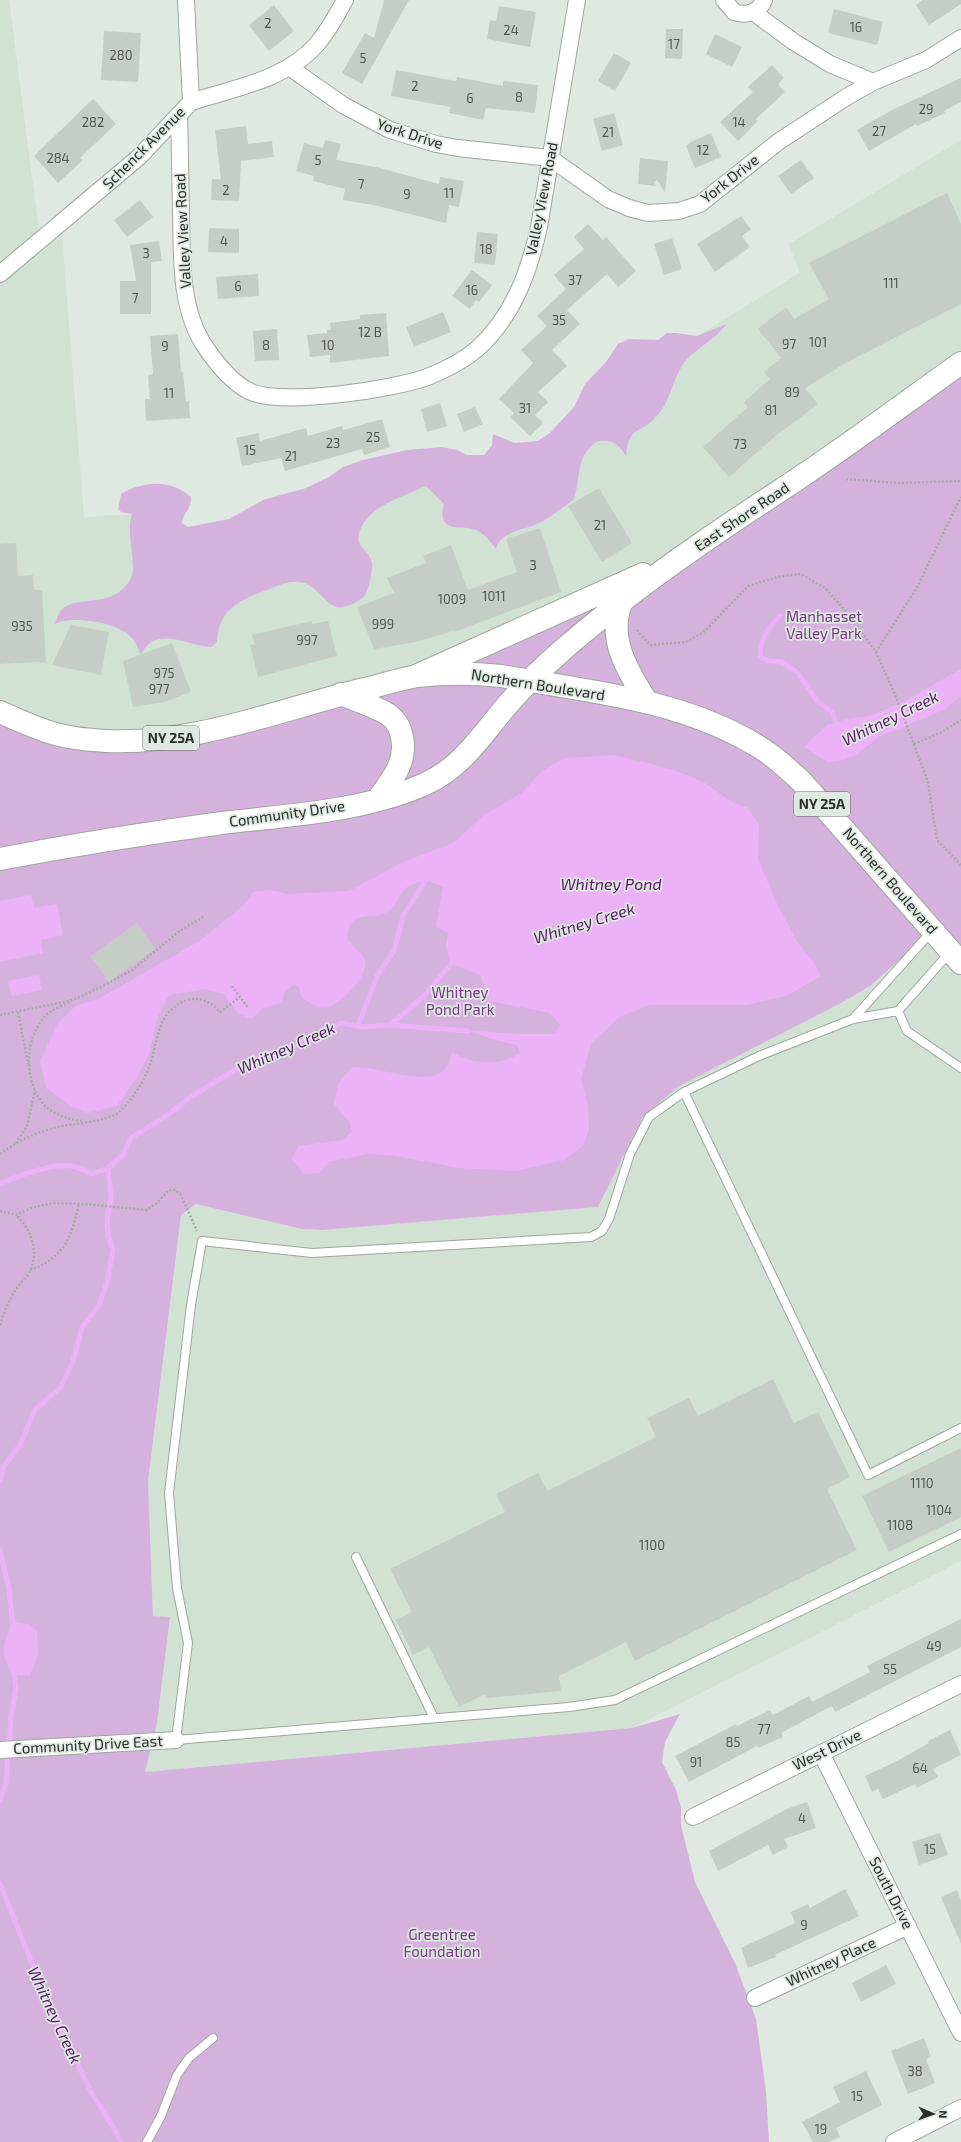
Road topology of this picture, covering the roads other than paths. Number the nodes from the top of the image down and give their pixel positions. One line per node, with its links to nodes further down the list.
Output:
1 (186, 0): 10 (street, Schenck Avenue)
2 (345, 0): 8 (street)
3 (580, 0): 12 (street, Valley View Road)
4 (724, 0): 6 (street)
5 (764, 0): 6 (street)
6 (753, 12): 9 (street)
7 (961, 38): 9 (street, York Drive)
8 (289, 67): 10 (street); 12 (street, York Drive)
9 (873, 82): 12 (street, York Drive)
10 (191, 102): 11 (street, Schenck Avenue)
11 (179, 114): 12 (street, Valley View Road); 13 (street, Schenck Avenue)
12 (550, 158)
13 (0, 274)
14 (961, 363): 15 (main road, East Shore Road)
15 (688, 554): 16 (main road, East Shore Road); 17 (main road)
16 (622, 601): 18 (main road, East Shore Road); 20 (main road)
17 (415, 677): 18 (main road, Northern Boulevard / NY 25A); 19 (main road, Northern Boulevard / NY 25A)
18 (530, 681): 20 (main road, Northern Boulevard / NY 25A); 22 (main road, Community Drive)
19 (342, 694): 21 (main road, Northern Boulevard / NY 25A); 22 (main road)
20 (647, 702): 24 (main road, Northern Boulevard / NY 25A)
21 (0, 712)
22 (378, 799): 23 (main road, Community Drive)
23 (0, 859)
24 (933, 930): 25 (main road, Northern Boulevard / NY 25A); 27 (lane)
25 (956, 957): 26 (lane)
26 (898, 1011): 27 (lane); 28 (lane)
27 (853, 1019): 29 (lane)
28 (961, 1068)
29 (684, 1092): 30 (lane); 35 (lane)
30 (961, 1428)
31 (961, 1534): 34 (lane)
32 (356, 1557): 34 (lane)
33 (961, 1684): 37 (street, West Drive)
34 (434, 1718): 35 (lane)
35 (176, 1740): 36 (street, Community Drive East)
36 (0, 1750)
37 (821, 1754): 38 (street, West Drive); 39 (street, South Drive)
38 (693, 1817)
39 (908, 1926): 40 (street, Whitney Place); 41 (street, South Drive)
40 (755, 1998)
41 (961, 2033)
42 (213, 2038): 44 (lane)
43 (961, 2108): 45 (street)
44 (147, 2142)
45 (894, 2142)

